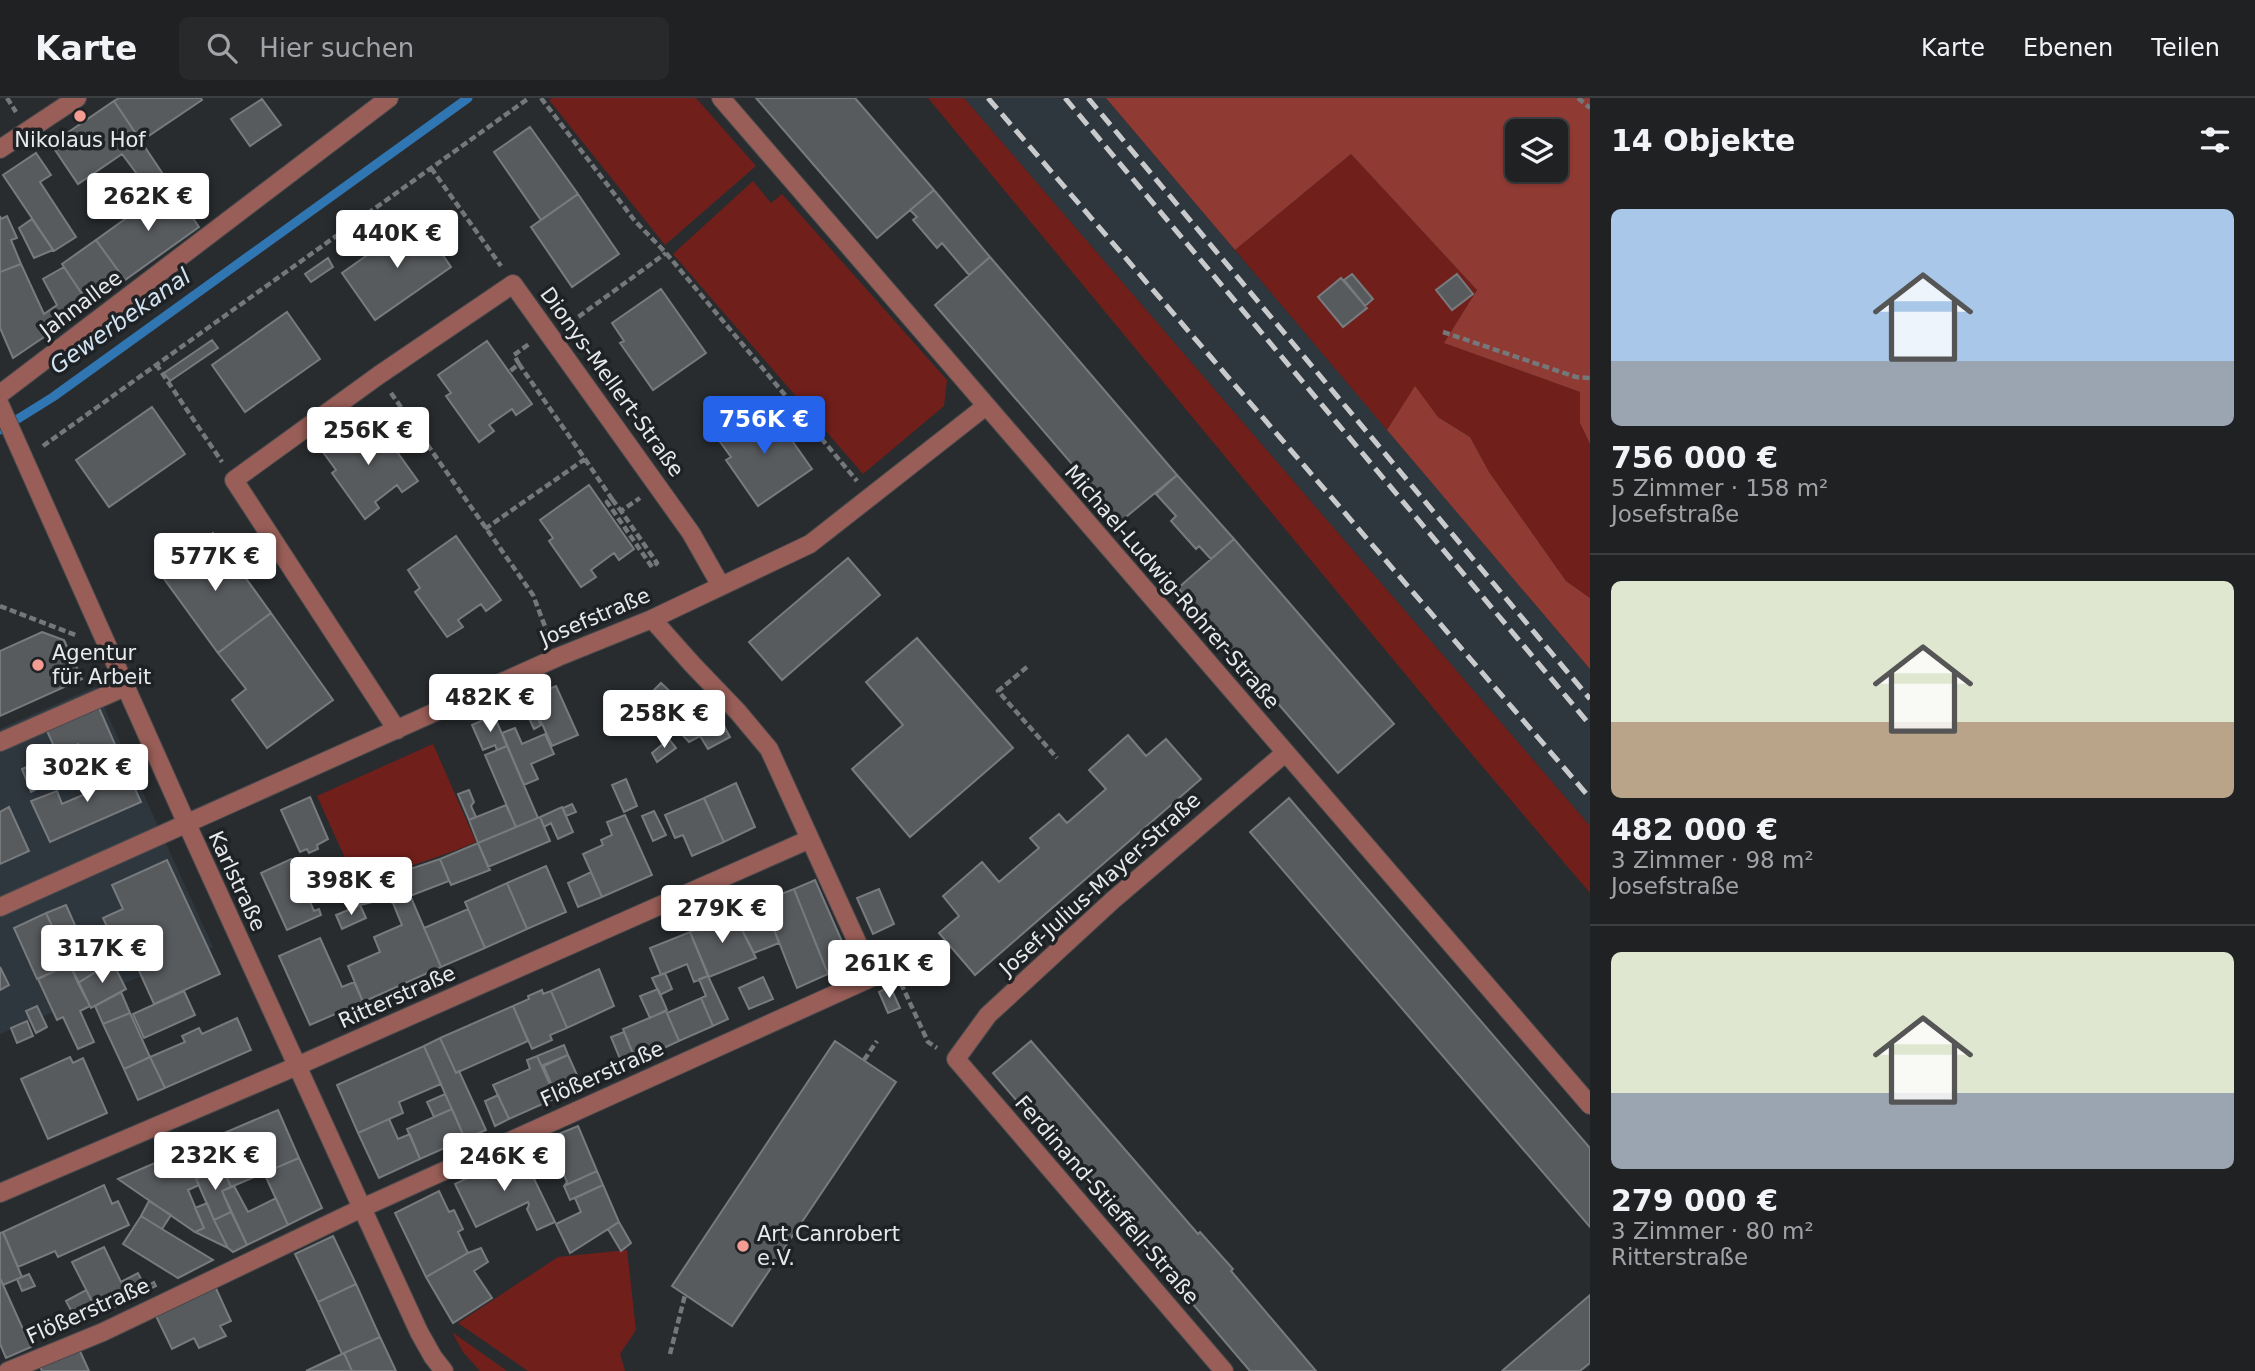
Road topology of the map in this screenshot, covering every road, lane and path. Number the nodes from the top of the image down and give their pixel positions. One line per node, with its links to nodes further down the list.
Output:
1 (78, 98): 8 (street)
2 (389, 98): 20 (street, Jahnallee)
3 (529, 98): 9 (path)
4 (541, 98): 10 (path)
5 (721, 98): 22 (street, Michael-Ludwig-Rohrer-Straße)
6 (1578, 98): 7 (path)
7 (1590, 108)
8 (0, 149)
9 (431, 168): 11 (path); 15 (path)
10 (666, 253): 13 (path); 27 (path)
11 (513, 284): 13 (street, Dionys-Mellert-Straße); 18 (street, Dionys-Mellert-Straße)
12 (1443, 332): 19 (path)
13 (551, 336): 26 (street, Dionys-Mellert-Straße)
14 (518, 352): 16 (path)
15 (156, 364): 23 (path); 25 (path)
16 (519, 364): 17 (path); 24 (path)
17 (509, 372)
18 (379, 375): 25 (street, Dionys-Mellert-Straße); 30 (path)
19 (1590, 378)
20 (0, 394)
21 (0, 405): 23 (street, Karlstraße)
22 (986, 406): 27 (street, Josefstraße); 40 (street, Michael-Ludwig-Rohrer-Straße)
23 (23, 456): 35 (street, Karlstraße)
24 (585, 459): 28 (path); 30 (path)
25 (234, 481): 38 (street)
26 (658, 485): 29 (path); 31 (street, Dionys-Mellert-Straße)
27 (871, 498): 31 (street, Josefstraße)
28 (612, 499): 29 (path); 29 (path)
29 (621, 512)
30 (485, 529): 33 (path)
31 (721, 586): 34 (street, Josefstraße)
32 (0, 606): 35 (path)
33 (541, 619)
34 (653, 619): 38 (street, Josefstraße); 43 (street)
35 (108, 648): 37 (street, Karlstraße)
36 (1027, 667): 41 (path)
37 (125, 687): 39 (street); 42 (street, Karlstraße)
38 (397, 730): 42 (street, Josefstraße)
39 (0, 742)
40 (1284, 752): 47 (street, Josef-Julius-Mayer-Straße); 50 (street, Michael-Ludwig-Rohrer-Straße)
41 (1057, 758)
42 (186, 822): 44 (street, Josefstraße); 49 (street, Karlstraße)
43 (810, 839): 45 (street); 49 (street, Ritterstraße)
44 (0, 906)
45 (869, 969): 47 (path); 52 (street, Flößerstraße)
46 (877, 1041): 48 (path)
47 (956, 1059): 57 (street, Ferdinand-Stieffell-Straße)
48 (864, 1060)
49 (297, 1066): 51 (street, Ritterstraße); 52 (street, Karlstraße)
50 (1590, 1105)
51 (0, 1193)
52 (362, 1208): 55 (street, Flößerstraße); 56 (street, Karlstraße)
53 (685, 1295): 54 (path)
54 (670, 1354)
55 (8, 1371)
56 (444, 1371)
57 (1224, 1371)

